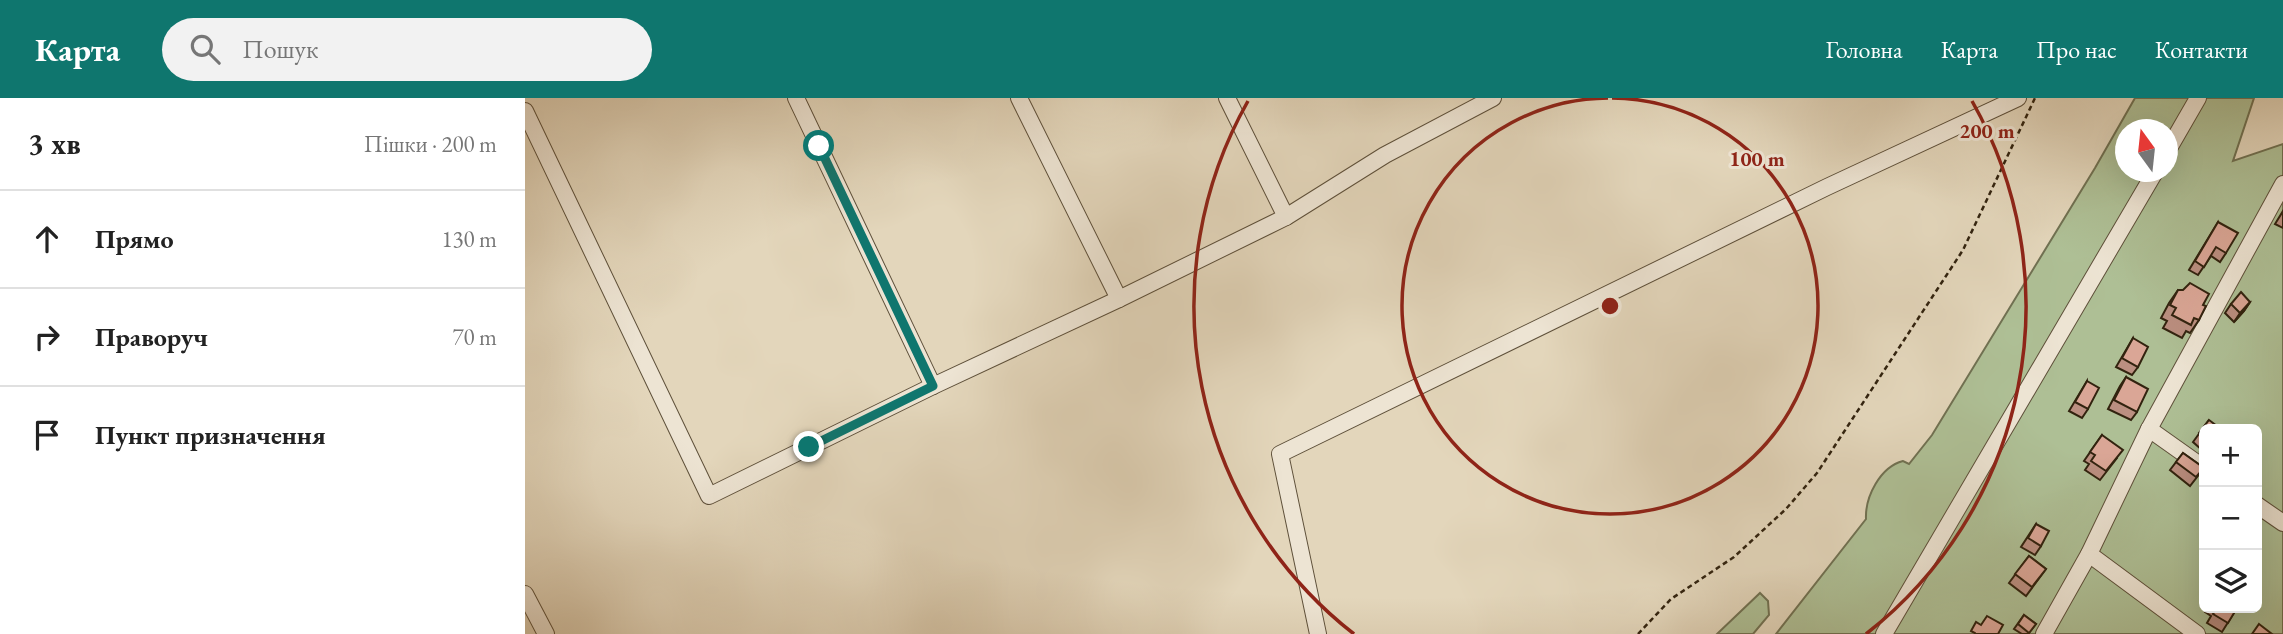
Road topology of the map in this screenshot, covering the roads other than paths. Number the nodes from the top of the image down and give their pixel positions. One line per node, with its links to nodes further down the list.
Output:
1 (796, 98): 14 (street)
2 (1019, 98): 13 (street)
3 (1227, 98): 12 (street)
4 (1493, 98): 7 (street)
5 (2018, 98): 22 (street)
6 (2198, 98): 9 (street)
7 (1469, 103): 12 (street)
8 (525, 111): 14 (street)
9 (2178, 133)
10 (2149, 182): 23 (street)
11 (2283, 184): 15 (street)
12 (1286, 217): 13 (street)
13 (1119, 299): 14 (street)
14 (933, 386)
15 (2149, 429): 16 (street); 19 (street)
16 (2199, 464)
17 (2262, 508): 18 (street)
18 (2283, 523)
19 (2089, 554): 24 (street); 25 (street)
20 (525, 594): 21 (street)
21 (546, 634)
22 (1318, 634)
23 (1884, 634)
24 (2044, 634)
25 (2197, 634)

